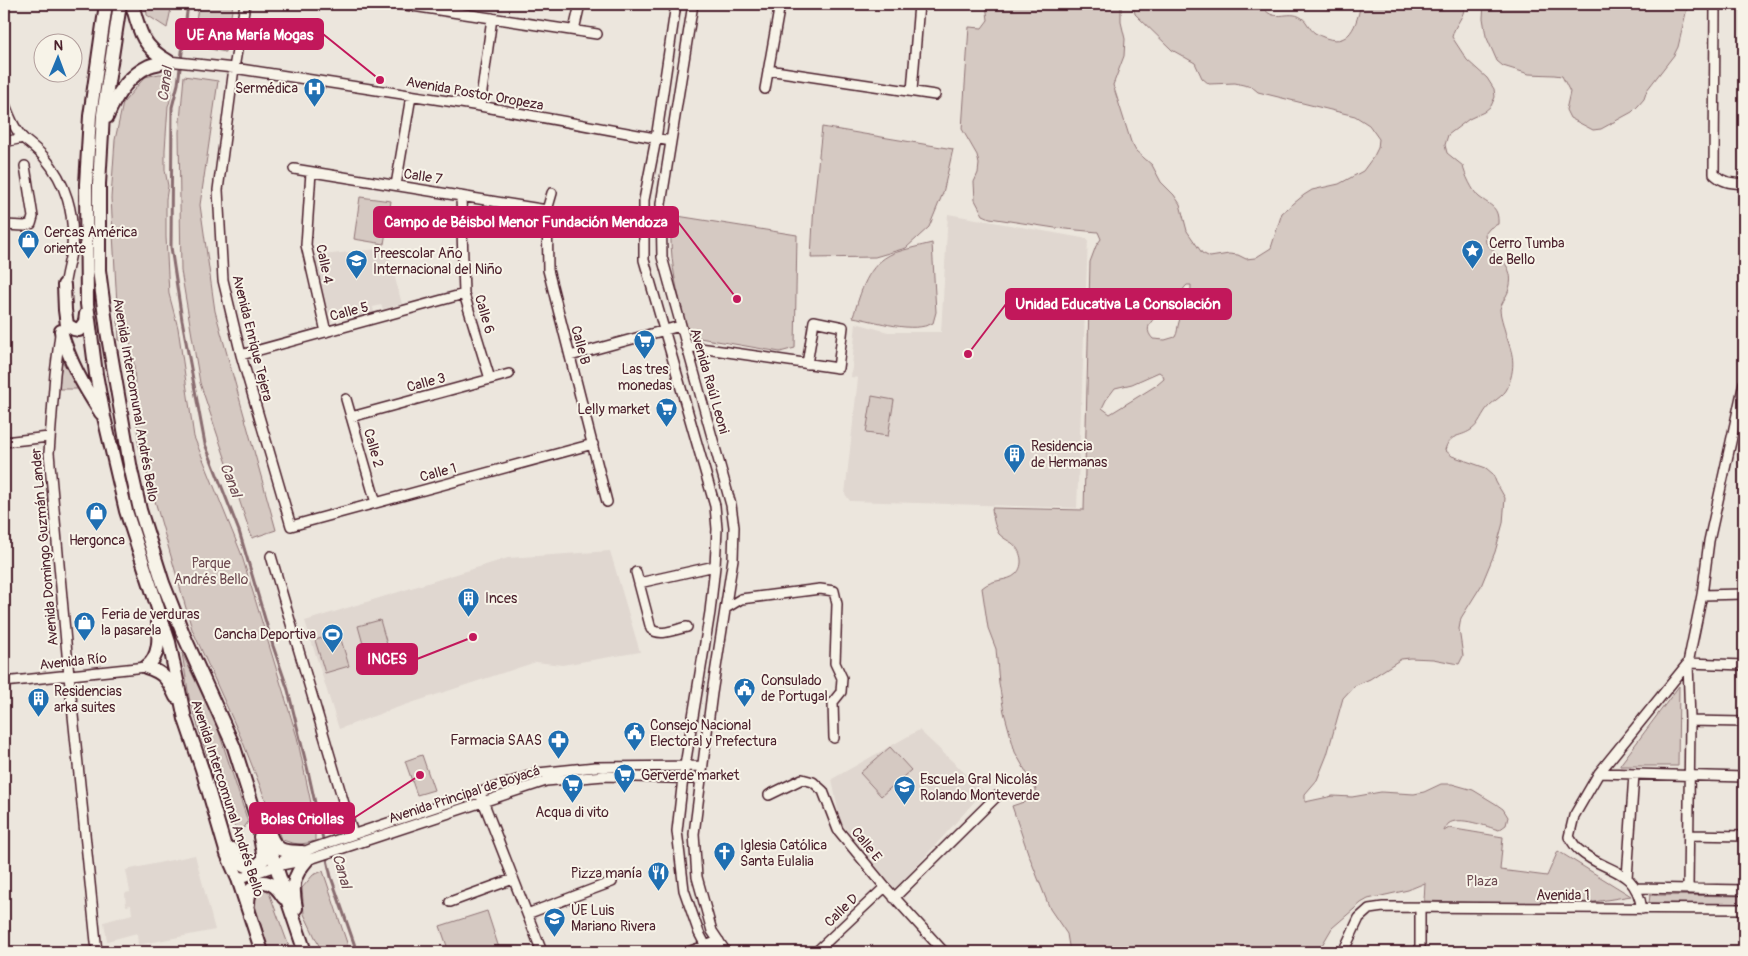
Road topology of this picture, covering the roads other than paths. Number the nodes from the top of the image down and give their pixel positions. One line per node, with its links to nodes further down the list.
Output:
1 (106, 4): 40 (main road, Avenida Intercomunal Andrés Bello)
2 (120, 4): 24 (main road, Avenida Intercomunal Andrés Bello)
3 (132, 4): 15 (main road)
4 (245, 4): 16 (street, Avenida Enrique Tejera)
5 (399, 4): 12 (street)
6 (580, 4): 13 (street)
7 (676, 4): 26 (street)
8 (693, 4): 27 (street, Avenida Raúl Leoni)
9 (780, 4): 17 (street)
10 (919, 4): 19 (street)
11 (1715, 4): 32 (street)
12 (492, 18): 13 (street); 23 (street)
13 (574, 30): 14 (street)
14 (596, 34)
15 (168, 61): 16 (street, Avenida Postor Oropeza); 24 (main road)
16 (234, 68): 21 (street, Avenida Postor Oropeza); 46 (street, Avenida Enrique Tejera)
17 (768, 70): 18 (street); 19 (street)
18 (765, 89)
19 (912, 91): 20 (street)
20 (935, 94)
21 (411, 96): 23 (street, Avenida Postor Oropeza); 33 (street)
22 (4, 102): 25 (street, Avenida Domingo Guzmán Lander)
23 (480, 106): 26 (street, Avenida Postor Oropeza)
24 (102, 136): 92 (main road, Avenida Intercomunal Andrés Bello)
25 (23, 138): 28 (street); 38 (street, Avenida Domingo Guzmán Lander)
26 (656, 139): 27 (street, Avenida Postor Oropeza); 42 (street)
27 (671, 141): 41 (street, Avenida Raúl Leoni)
28 (4, 142)
29 (25, 166): 37 (street)
30 (294, 169): 31 (street, Calle 7)
31 (311, 172): 33 (street, Calle 7); 44 (street, Calle 4)
32 (1744, 184)
33 (396, 185): 35 (street, Calle 7)
34 (552, 193): 36 (street, Calle B)
35 (460, 196): 36 (street, Calle 7); 39 (street, Calle 6)
36 (547, 210): 47 (street, Calle B)
37 (4, 225)
38 (64, 285): 40 (main road); 43 (street, Avenida Domingo Guzmán Lander)
39 (464, 294): 44 (street, Calle 5); 50 (street, Calle 6)
40 (87, 304): 54 (main road, Avenida Intercomunal Andrés Bello)
41 (680, 326): 42 (street); 45 (street, Avenida Raúl Leoni)
42 (664, 330): 47 (street); 60 (street)
43 (61, 331): 54 (main road); 55 (street, Avenida Domingo Guzmán Lander)
44 (326, 332): 46 (street, Calle 5)
45 (686, 346): 48 (street); 58 (street, Avenida Raúl Leoni)
46 (241, 355): 62 (street, Avenida Enrique Tejera)
47 (570, 356): 57 (street, Calle B)
48 (807, 364): 48 (street)
49 (509, 374): 50 (street, Calle 3)
50 (490, 379): 53 (street, Calle 3)
51 (1744, 383): 68 (street)
52 (346, 400): 53 (street, Calle 2)
53 (351, 417): 61 (street, Calle 2)
54 (104, 418): 69 (main road, Avenida Intercomunal Andrés Bello)
55 (49, 437): 56 (street); 75 (street, Avenida Domingo Guzmán Lander)
56 (4, 442)
57 (593, 444): 59 (street, Calle B); 61 (street, Calle 1)
58 (729, 499): 60 (street); 70 (street, Avenida Raúl Leoni)
59 (607, 502)
60 (714, 502): 64 (street)
61 (376, 503): 62 (street, Calle 1)
62 (291, 526)
63 (271, 556): 94 (street)
64 (716, 566): 66 (street); 81 (street)
65 (636, 572): 66 (street)
66 (639, 583): 71 (street)
67 (1744, 594): 68 (street)
68 (1702, 595): 72 (street)
69 (157, 607): 74 (main road); 77 (main road, Avenida Intercomunal Andrés Bello)
70 (726, 608): 80 (street); 82 (street, Avenida Raúl Leoni)
71 (687, 627)
72 (1688, 663): 73 (street); 78 (street); 83 (street)
73 (1744, 665)
74 (146, 667): 75 (street, Avenida Río); 77 (main road)
75 (69, 676): 76 (street, Avenida Río); 119 (street, Avenida Domingo Guzmán Lander)
76 (4, 682)
77 (182, 705): 93 (main road, Avenida Intercomunal Andrés Bello)
78 (1690, 721): 79 (street); 85 (street)
79 (1744, 722)
80 (834, 738)
81 (685, 765): 82 (street, Avenida Principal de Boyacá); 87 (street); 91 (street, Avenida Principal de Boyacá)
82 (702, 766): 88 (street)
83 (1599, 773): 84 (street); 100 (street)
84 (1634, 774): 85 (street); 100 (street)
85 (1690, 775): 86 (street); 95 (street)
86 (1744, 777)
87 (683, 778): 88 (street, Avenida Principal de Boyacá); 91 (street, Avenida Principal de Boyacá); 118 (street)
88 (701, 779): 117 (street)
89 (769, 795): 104 (street, Calle E)
90 (997, 796): 108 (street)
91 (481, 797): 94 (street, Avenida Principal de Boyacá); 97 (street, Avenida Principal de Boyacá); 102 (street)
92 (255, 813): 93 (main road); 98 (main road); 99 (main road, Avenida Intercomunal Andrés Bello)
93 (218, 821): 101 (main road, Avenida Intercomunal Andrés Bello)
94 (353, 834): 97 (street, Avenida Principal de Boyacá)
95 (1689, 835): 96 (street); 106 (street)
96 (1744, 836)
97 (345, 842): 98 (street)
98 (310, 854): 99 (street); 116 (main road)
99 (276, 866): 101 (street); 110 (main road, Avenida Intercomunal Andrés Bello)
100 (1628, 878): 105 (street)
101 (238, 879): 114 (main road, Avenida Intercomunal Andrés Bello)
102 (513, 879): 109 (street); 115 (street)
103 (612, 882): 115 (street)
104 (884, 887): 108 (street, Calle E); 125 (street, Calle D)
105 (1637, 888): 106 (street); 112 (street)
106 (1688, 888): 107 (street)
107 (1744, 890)
108 (894, 898): 126 (street, Calle E)
109 (450, 902)
110 (289, 904): 114 (main road); 116 (main road, Avenida Intercomunal Andrés Bello)
111 (1420, 908): 112 (street, Avenida 1); 127 (street, Avenida 1); 128 (street)
112 (1642, 909): 113 (street, Avenida 1)
113 (1744, 909)
114 (249, 911): 120 (main road, Avenida Intercomunal Andrés Bello)
115 (527, 914): 122 (street)
116 (296, 925): 121 (main road, Avenida Intercomunal Andrés Bello)
117 (718, 941): 118 (street); 124 (street)
118 (708, 949): 123 (street)
119 (97, 952)
120 (262, 952)
121 (305, 952)
122 (542, 952)
123 (688, 952)
124 (726, 952)
125 (816, 952)
126 (944, 952)
127 (1343, 952)
128 (1420, 952)

